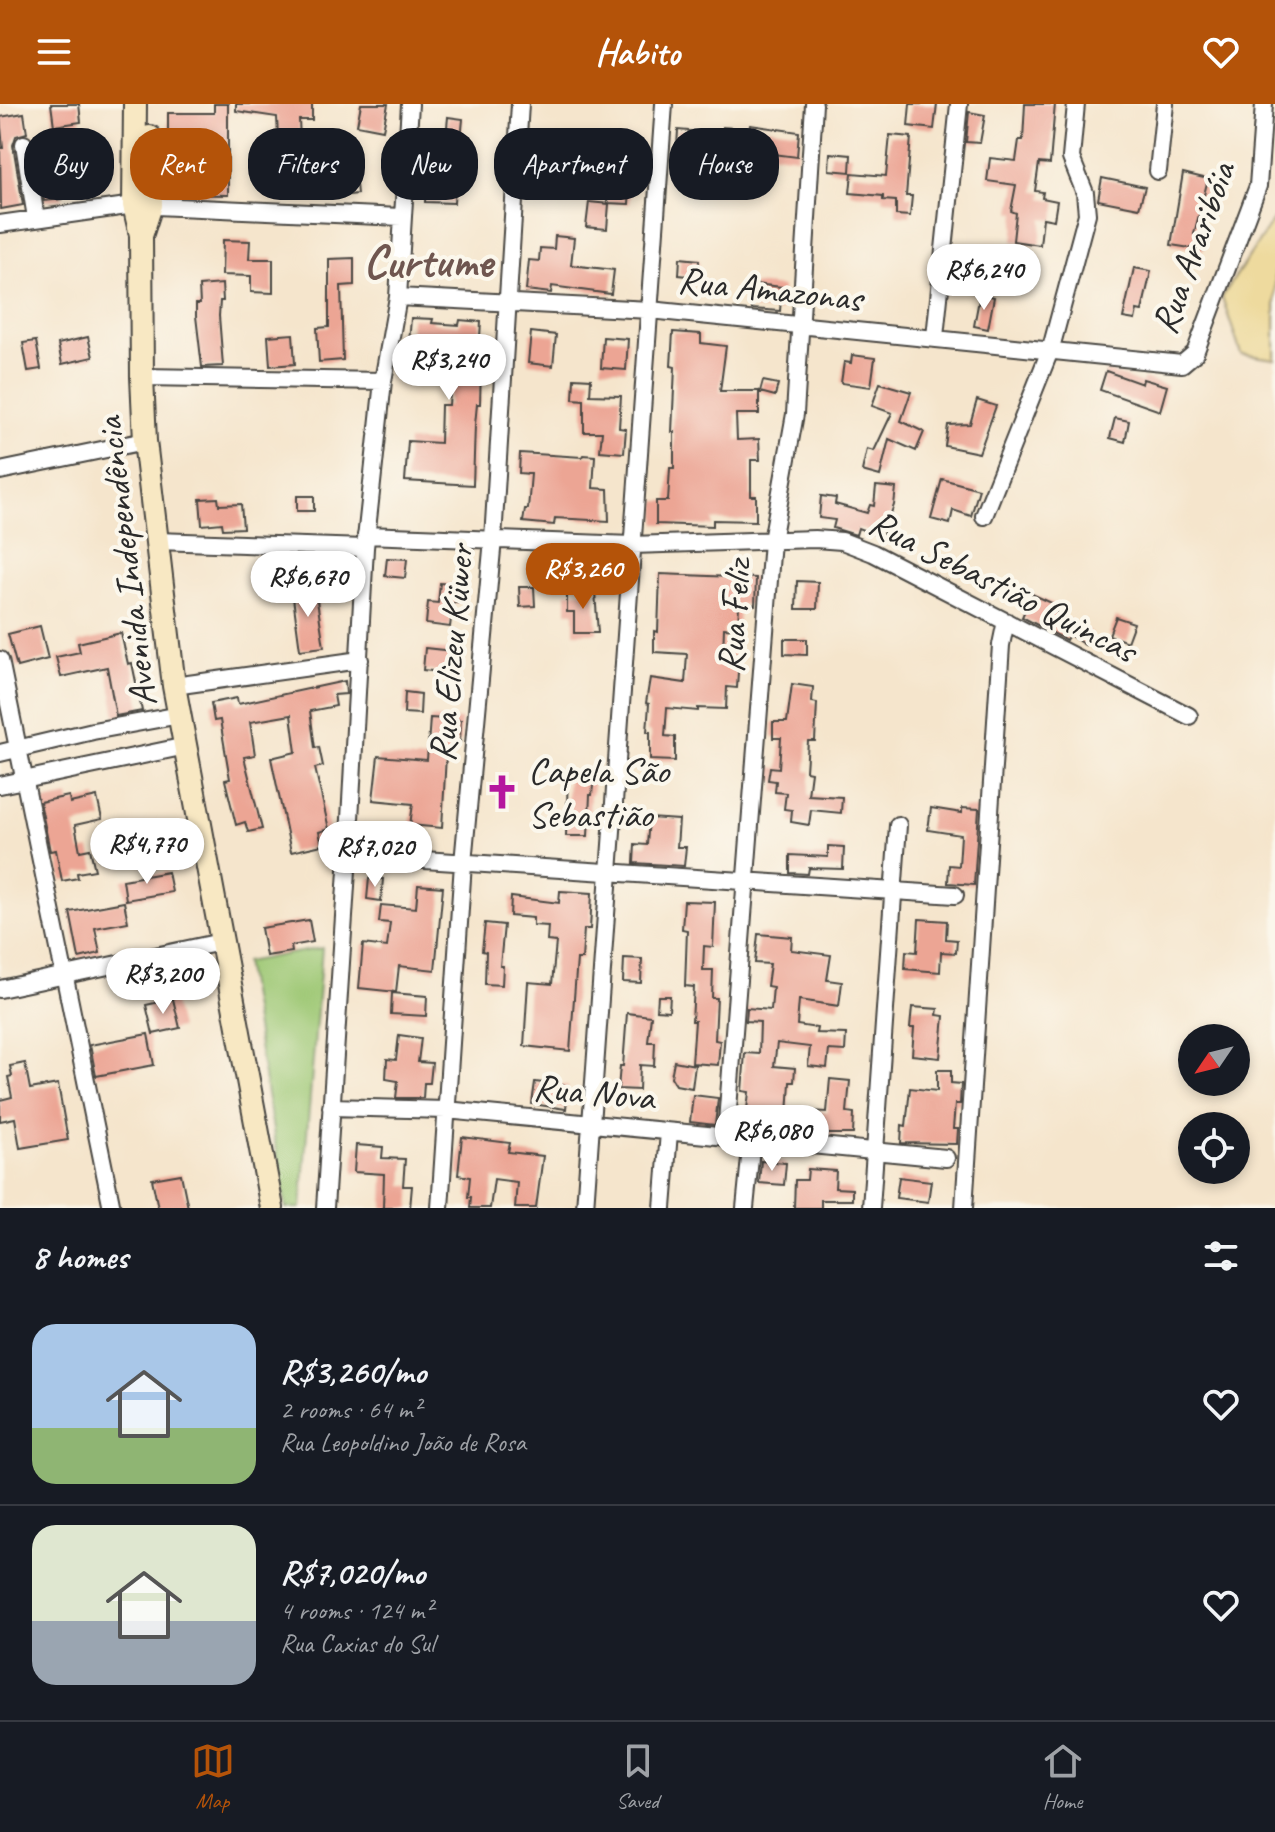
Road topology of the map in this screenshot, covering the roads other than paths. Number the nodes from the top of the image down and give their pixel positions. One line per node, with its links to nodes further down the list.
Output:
1 (410, 104): 13 (street)
2 (520, 104): 17 (street, Rua Elizeu Küwer)
3 (664, 104): 18 (street)
4 (814, 104): 19 (street, Rua Feliz)
5 (959, 104): 20 (street)
6 (1076, 104): 21 (street)
7 (1165, 104): 10 (street)
8 (1264, 104): 22 (street, Rua Araribóia)
9 (142, 106): 12 (street, Avenida Independência)
10 (1158, 171)
11 (33, 200): 14 (street)
12 (143, 205): 13 (street); 14 (street); 23 (street, Avenida Independência)
13 (401, 217): 16 (street)
14 (36, 218): 15 (street)
15 (0, 224)
16 (398, 297): 17 (street, Rua Amazonas); 24 (street)
17 (506, 302): 18 (street, Rua Amazonas); 28 (street, Rua Elizeu Küwer)
18 (650, 310): 19 (street, Rua Amazonas); 32 (street)
19 (801, 325): 20 (street, Rua Amazonas); 31 (street, Rua Feliz)
20 (935, 337): 21 (street, Rua Amazonas)
21 (1051, 348): 22 (street, Rua Amazonas); 27 (street)
22 (1182, 364)
23 (142, 377): 24 (street); 25 (street, Avenida Independência)
24 (383, 381): 30 (street)
25 (145, 441): 26 (street); 29 (street, Avenida Independência)
26 (0, 471)
27 (984, 516)
28 (493, 539): 30 (street, Rua Sebastião Quincas); 32 (street, Rua Sebastião Quincas); 46 (street, Rua Elizeu Küwer)
29 (157, 541): 30 (street, Rua Sebastião Quincas); 36 (street, Avenida Independência)
30 (365, 541): 35 (street)
31 (772, 541): 32 (street, Rua Sebastião Quincas); 33 (street, Rua Sebastião Quincas); 48 (street, Rua Feliz)
32 (632, 545): 47 (street)
33 (1006, 621): 38 (street, Rua Sebastião Quincas); 70 (street)
34 (0, 660): 40 (street)
35 (360, 660): 36 (street); 45 (street)
36 (174, 686): 37 (street, Avenida Independência)
37 (180, 715): 39 (street, Avenida Independência); 40 (street)
38 (1189, 716)
39 (186, 746): 42 (street); 51 (street, Avenida Independência)
40 (19, 749): 41 (street); 42 (street)
41 (0, 753)
42 (25, 780): 43 (street); 52 (street)
43 (0, 785)
44 (898, 825): 49 (street)
45 (348, 855): 46 (street); 54 (street)
46 (463, 863): 47 (street); 55 (street, Rua Elizeu Küwer)
47 (608, 873): 48 (street); 56 (street)
48 (746, 881): 49 (street); 58 (street, Rua Feliz)
49 (895, 889): 50 (street); 60 (street)
50 (955, 895)
51 (221, 942): 52 (street); 63 (street, Avenida Independência)
52 (65, 975): 53 (street); 62 (street)
53 (0, 989)
54 (331, 1107): 55 (street, Rua Nova); 64 (street)
55 (446, 1110): 56 (street, Rua Nova); 65 (street, Rua Elizeu Küwer)
56 (592, 1125): 57 (street, Rua Nova); 66 (street)
57 (669, 1132): 58 (street, Rua Nova); 67 (street)
58 (726, 1135): 59 (street, Rua Nova)
59 (752, 1138): 60 (street, Rua Nova); 68 (street)
60 (876, 1150): 61 (street, Rua Nova); 69 (street)
61 (946, 1158)
62 (112, 1208)
63 (272, 1208)
64 (325, 1208)
65 (440, 1208)
66 (585, 1208)
67 (663, 1208)
68 (745, 1208)
69 (871, 1208)
70 (964, 1208)

